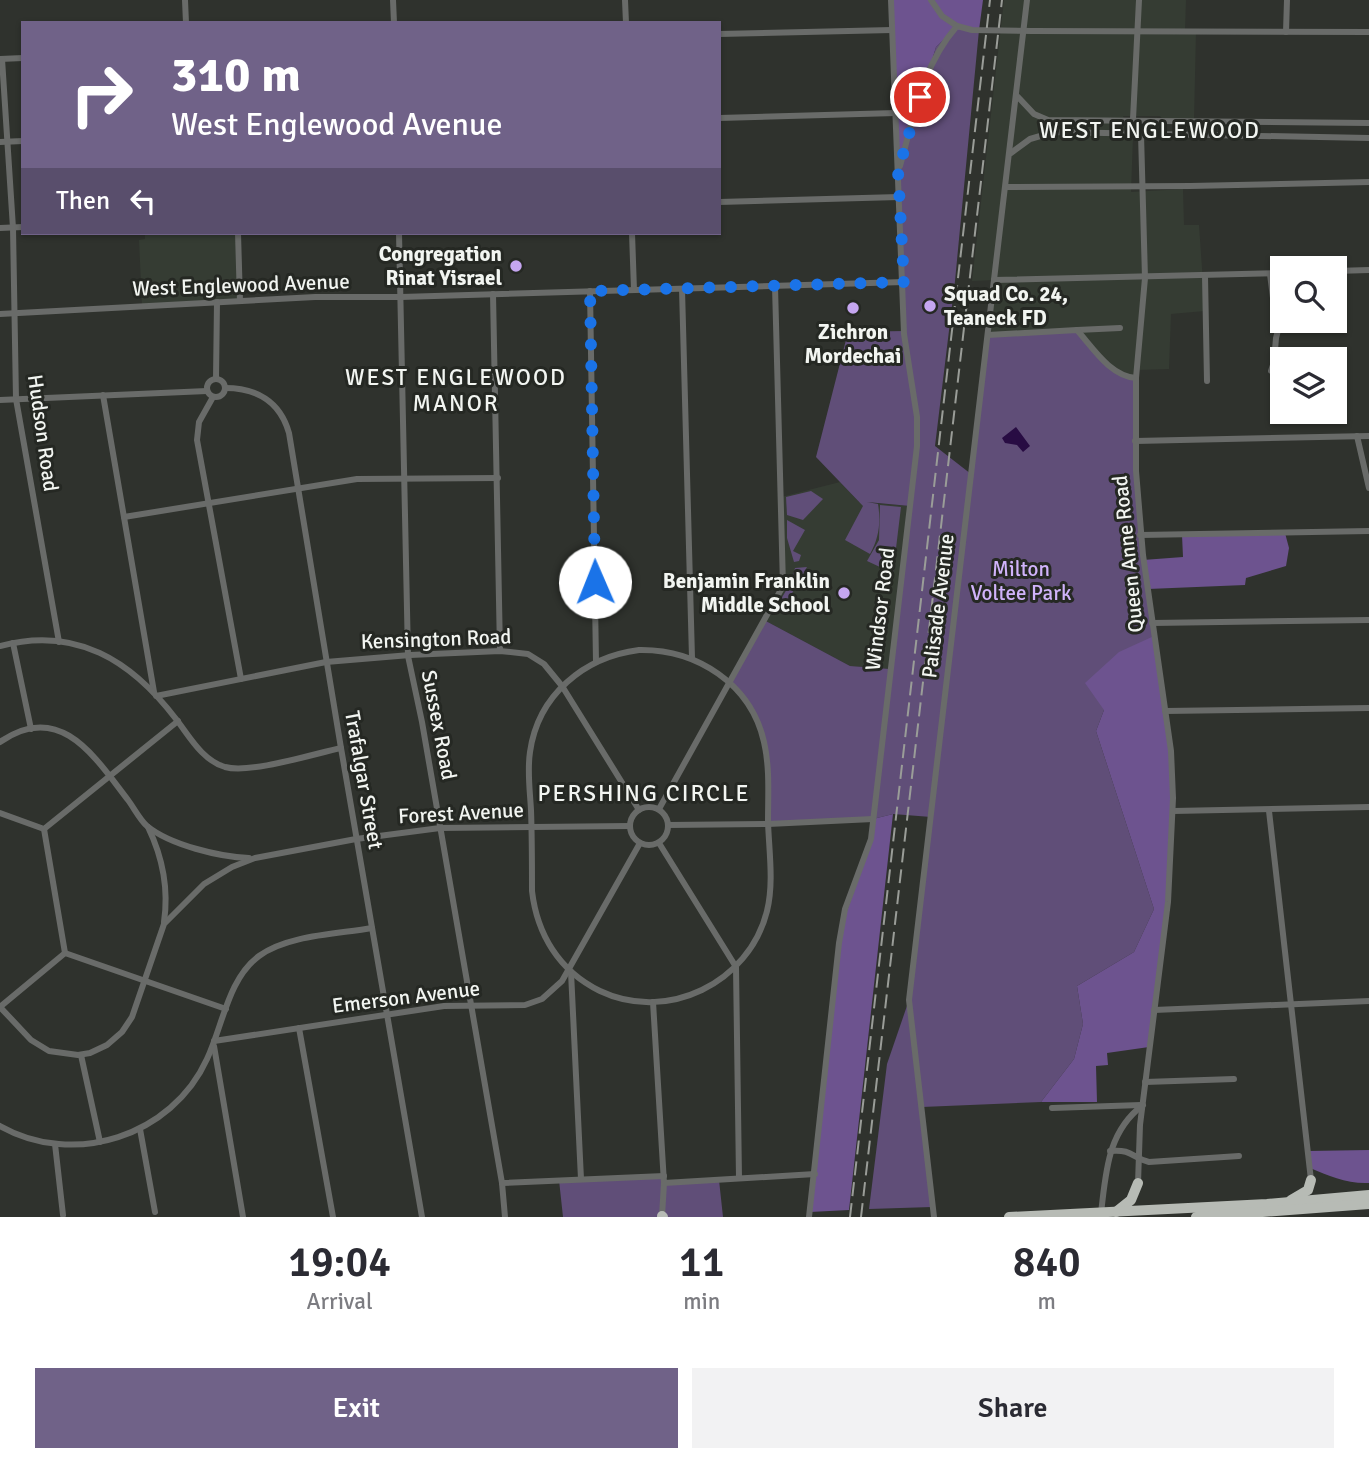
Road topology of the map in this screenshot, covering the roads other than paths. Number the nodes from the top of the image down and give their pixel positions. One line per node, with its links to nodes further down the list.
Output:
1 (185, 0): 9 (street)
2 (393, 0): 10 (street)
3 (625, 0): 11 (street)
4 (891, 0): 13 (street, Windsor Road)
5 (931, 0): 12 (street)
6 (1027, 0): 20 (street, Palisade Avenue)
7 (1139, 0): 14 (street)
8 (1287, 0): 15 (street)
9 (186, 21)
10 (394, 21)
11 (626, 21)
12 (957, 26): 14 (street); 29 (street)
13 (892, 30): 17 (street); 21 (street, Windsor Road)
14 (1137, 32): 15 (street); 23 (street)
15 (1286, 32): 16 (street)
16 (1369, 32)
17 (721, 34)
18 (21, 58): 19 (street)
19 (1, 59): 27 (street, Hudson Road)
20 (1017, 96): 23 (street); 28 (street, Palisade Avenue)
21 (896, 113): 22 (street); 29 (street, Windsor Road)
22 (721, 118)
23 (1133, 119): 24 (street); 25 (street, Queen Anne Road)
24 (1369, 122)
25 (1141, 134): 26 (street); 28 (street); 31 (street, Queen Anne Road)
26 (1369, 138)
27 (4, 142): 37 (street, Hudson Road)
28 (1010, 155): 32 (street, Palisade Avenue)
29 (898, 171): 33 (street, Windsor Road)
30 (1369, 182): 31 (street)
31 (1142, 186): 32 (street); 45 (street, Queen Anne Road)
32 (1006, 187): 46 (street, Palisade Avenue)
33 (900, 197): 34 (street); 47 (street, Windsor Road)
34 (721, 202)
35 (21, 227): 37 (street)
36 (0, 228): 37 (street)
37 (13, 228): 56 (street, Hudson Road)
38 (238, 235): 54 (street)
39 (399, 235): 53 (street, Sussex Road)
40 (632, 235): 50 (street)
41 (1369, 270): 42 (street)
42 (1347, 271)
43 (1270, 274): 44 (street)
44 (1205, 276): 45 (street); 63 (street)
45 (1144, 278): 46 (street); 61 (street, Queen Anne Road)
46 (994, 280): 60 (street, Palisade Avenue)
47 (904, 282): 48 (street, West Englewood Avenue); 108 (street, Windsor Road)
48 (775, 286): 49 (street, West Englewood Avenue); 92 (street)
49 (682, 289): 50 (street, West Englewood Avenue); 88 (street)
50 (634, 290): 51 (street, West Englewood Avenue)
51 (590, 291): 52 (street, West Englewood Avenue); 89 (street)
52 (493, 294): 53 (street, West Englewood Avenue); 73 (street)
53 (401, 297): 54 (street, West Englewood Avenue); 74 (street, Sussex Road)
54 (240, 301): 55 (street, West Englewood Avenue)
55 (217, 302): 56 (street, West Englewood Avenue); 62 (street)
56 (15, 313): 57 (street, West Englewood Avenue); 68 (street, Hudson Road)
57 (0, 314)
58 (1120, 328): 59 (street)
59 (1077, 330): 60 (street); 61 (street)
60 (988, 335): 168 (street, Palisade Avenue)
61 (1136, 378): 72 (street, Queen Anne Road)
62 (216, 379): 64 (street); 65 (street)
63 (1207, 381)
64 (225, 388): 67 (street); 76 (street, Trafalgar Street)
65 (206, 391): 66 (street); 67 (street)
66 (103, 395): 68 (street); 78 (street)
67 (213, 397): 77 (street)
68 (16, 399): 69 (street); 83 (street, Hudson Road)
69 (0, 400)
70 (1357, 436): 71 (street); 72 (street); 75 (street)
71 (1369, 436)
72 (1135, 441): 80 (street, Queen Anne Road)
73 (498, 478): 74 (street); 86 (street)
74 (406, 479): 76 (street); 87 (street, Sussex Road)
75 (1369, 488)
76 (297, 489): 77 (street); 90 (street, Trafalgar Street)
77 (209, 503): 78 (street); 91 (street)
78 (124, 517): 94 (street)
79 (1369, 531): 80 (street)
80 (1140, 535): 82 (street, Queen Anne Road)
81 (1369, 621): 82 (street)
82 (1153, 623): 96 (street, Queen Anne Road)
83 (59, 642): 84 (street); 94 (street)
84 (13, 643): 85 (street); 98 (street)
85 (0, 646)
86 (500, 651): 87 (street, Kensington Road); 93 (street, Kensington Road)
87 (408, 655): 90 (street, Kensington Road); 114 (street, Sussex Road)
88 (692, 658): 89 (street); 92 (street)
89 (596, 662): 93 (street)
90 (326, 663): 91 (street, Kensington Road); 100 (street, Trafalgar Street)
91 (241, 679): 94 (street, Kensington Road)
92 (730, 682): 102 (street); 109 (street)
93 (562, 686): 104 (street, Kensington Road); 113 (street)
94 (155, 695): 97 (street)
95 (1369, 708): 96 (street)
96 (1165, 711): 105 (street, Queen Anne Road)
97 (178, 721): 100 (street); 101 (street)
98 (31, 729): 99 (street); 101 (street)
99 (0, 742)
100 (341, 748): 116 (street, Trafalgar Street)
101 (110, 776): 111 (street); 115 (street)
102 (659, 809): 104 (street); 110 (street)
103 (1369, 809): 106 (street)
104 (639, 810): 112 (street)
105 (1173, 811): 106 (street); 132 (street, Queen Anne Road)
106 (1269, 811): 129 (street)
107 (0, 813): 115 (street)
108 (873, 819): 109 (street); 148 (street, Windsor Road)
109 (768, 824): 110 (street); 123 (street)
110 (668, 825): 118 (street)
111 (147, 826): 119 (street); 120 (street)
112 (630, 826): 113 (street, Forest Avenue); 117 (street)
113 (531, 827): 114 (street, Forest Avenue); 124 (street)
114 (440, 828): 116 (street, Forest Avenue); 128 (street, Sussex Road)
115 (44, 829): 122 (street)
116 (356, 839): 119 (street, Forest Avenue); 121 (street, Trafalgar Street)
117 (640, 843): 118 (street); 124 (street, Emerson Avenue)
118 (659, 843): 123 (street)
119 (255, 858): 120 (street)
120 (164, 924): 125 (street)
121 (372, 928): 131 (street); 133 (street, Trafalgar Street)
122 (65, 953): 125 (street); 130 (street)
123 (736, 967): 127 (street); 149 (street)
124 (570, 971): 127 (street); 128 (street, Emerson Avenue); 150 (street)
125 (144, 981): 131 (street); 136 (street)
126 (1369, 1001): 129 (street)
127 (653, 1002): 151 (street)
128 (470, 1004): 133 (street, Emerson Avenue); 153 (street, Sussex Road)
129 (1290, 1004): 132 (street); 152 (street)
130 (0, 1007): 136 (street)
131 (226, 1009): 135 (street)
132 (1154, 1010): 138 (street, Queen Anne Road)
133 (387, 1014): 134 (street, Emerson Avenue); 164 (street, Trafalgar Street)
134 (299, 1028): 135 (street, Emerson Avenue); 163 (street)
135 (214, 1042): 142 (street); 162 (street)
136 (81, 1055): 143 (street)
137 (1234, 1079): 138 (street)
138 (1145, 1082): 139 (street, Queen Anne Road)
139 (1143, 1104): 140 (street); 145 (street); 147 (street, Queen Anne Road)
140 (1052, 1108)
141 (0, 1126): 144 (street)
142 (140, 1129): 143 (street); 159 (street)
143 (100, 1142): 144 (street)
144 (55, 1144): 161 (street)
145 (1110, 1151): 147 (street); 170 (street)
146 (1239, 1156): 147 (street)
147 (1138, 1158): 154 (street, Queen Anne Road)
148 (815, 1174): 149 (street); 167 (street, Windsor Road)
149 (739, 1178): 151 (street)
150 (581, 1180): 151 (street); 153 (street)
151 (664, 1180): 166 (street)
152 (1311, 1180): 156 (highway)
153 (502, 1183): 165 (street, Sussex Road)
154 (1138, 1183): 158 (highway); 160 (highway)
155 (1369, 1195): 156 (highway)
156 (1288, 1202): 158 (highway)
157 (1369, 1204): 171 (highway)
158 (1156, 1209): 160 (highway)
159 (155, 1212)
160 (1115, 1212): 169 (highway)
161 (64, 1215)
162 (243, 1217)
163 (333, 1217)
164 (422, 1217)
165 (505, 1217)
166 (662, 1217)
167 (809, 1217)
168 (934, 1217)
169 (1009, 1217)
170 (1101, 1217)
171 (1196, 1217)

